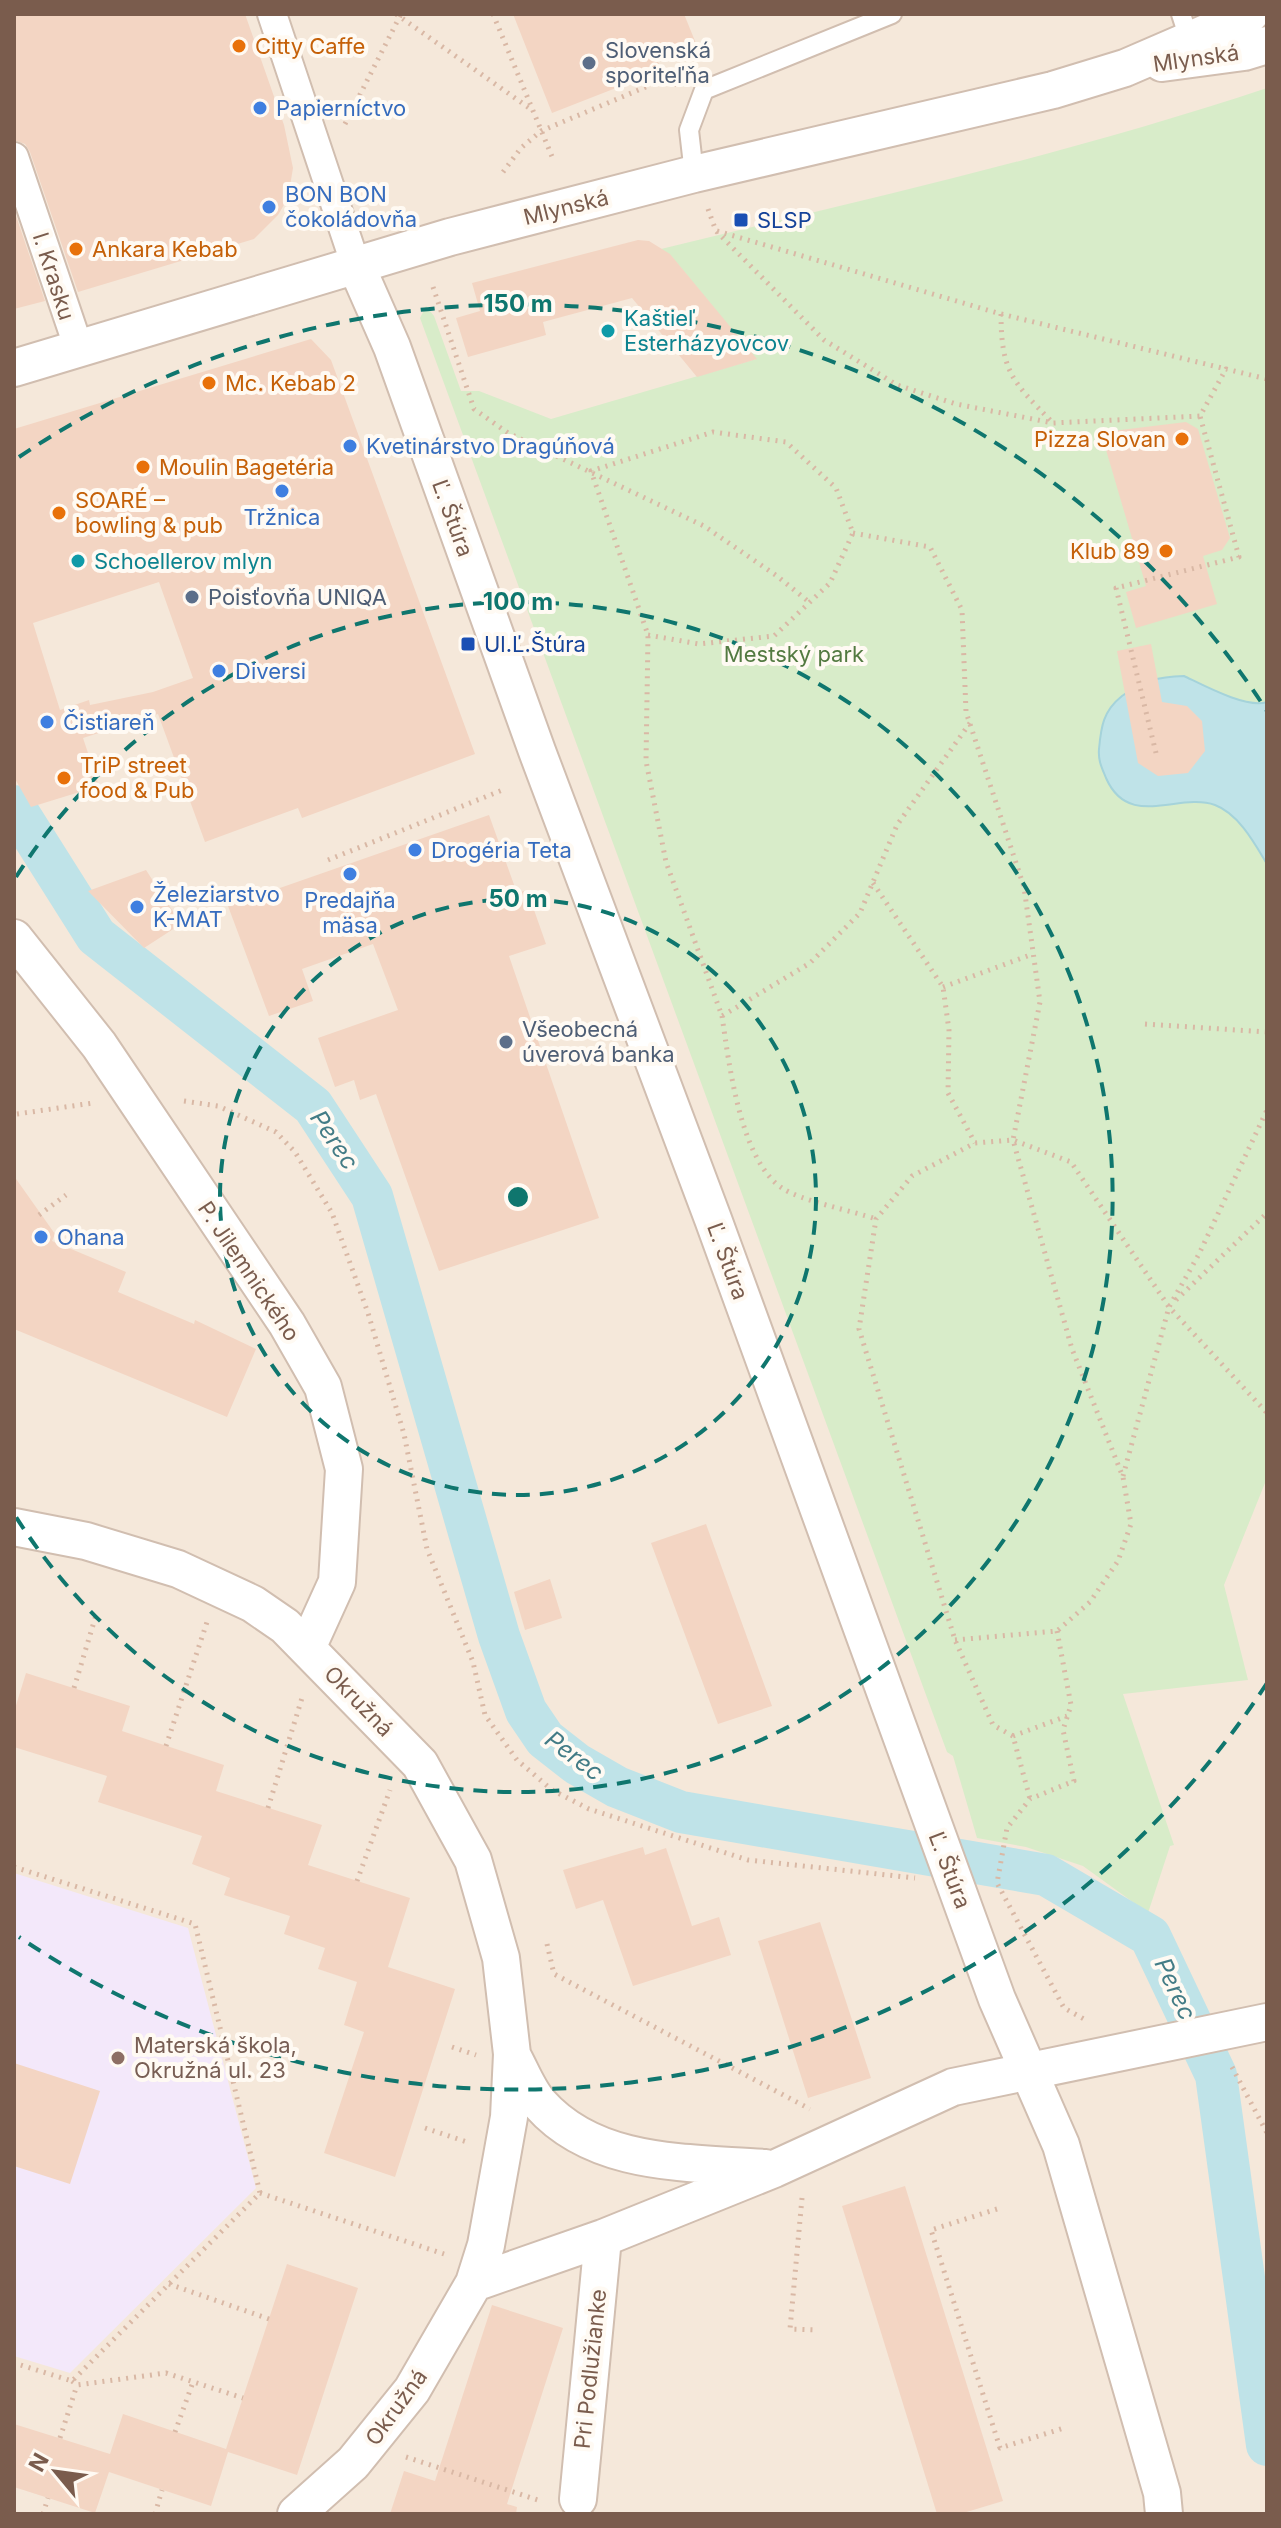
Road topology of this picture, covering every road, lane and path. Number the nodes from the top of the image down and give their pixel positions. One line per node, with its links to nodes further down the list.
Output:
1 (272, 14): 13 (street, Ľ. Štúra)
2 (493, 14): 9 (path)
3 (892, 14): 8 (lane)
4 (1250, 14): 6 (street, Mlynská)
5 (399, 15): 9 (path); 13 (path)
6 (1188, 38): 7 (street, Mlynská); 15 (street, Mlynská)
7 (1267, 45)
8 (704, 90): 10 (path); 15 (lane)
9 (532, 110): 10 (path)
10 (541, 131): 11 (path); 14 (path)
11 (553, 159)
12 (16, 167): 19 (street, I. Krasku)
13 (323, 168): 16 (street, Ľ. Štúra)
14 (503, 172)
15 (694, 174): 16 (street, Mlynská)
16 (355, 263): 19 (street, Mlynská); 75 (street, Ľ. Štúra)
17 (433, 287): 25 (path)
18 (1001, 314): 21 (path); 24 (path); 24 (path)
19 (79, 349): 20 (street, Mlynská)
20 (14, 368)
21 (1226, 369): 22 (path); 23 (path)
22 (1267, 379)
23 (1200, 416): 24 (path); 30 (path)
24 (1053, 423)
25 (591, 471): 26 (path); 27 (path); 28 (path)
26 (853, 533): 27 (path); 29 (path)
27 (809, 602): 28 (path)
28 (648, 635): 37 (path)
29 (970, 723): 33 (path); 35 (path)
30 (1156, 753)
31 (505, 789): 32 (path)
32 (328, 860)
33 (872, 882): 36 (path); 37 (path)
34 (14, 938): 42 (street, P. Jilemnického)
35 (1033, 954): 36 (path); 44 (path)
36 (943, 987): 45 (path)
37 (722, 1016): 49 (path)
38 (1145, 1024): 39 (path)
39 (1267, 1032)
40 (101, 1101): 43 (path)
41 (1267, 1110): 50 (path)
42 (146, 1113): 58 (street, P. Jilemnického); 68 (path)
43 (17, 1114)
44 (1013, 1140): 45 (path); 50 (path); 52 (path)
45 (975, 1143): 49 (path)
46 (66, 1195): 48 (path)
47 (1267, 1213): 50 (path)
48 (39, 1215)
49 (876, 1219): 57 (path)
50 (1169, 1307): 51 (path); 52 (path)
51 (1267, 1413)
52 (1123, 1477): 56 (path)
53 (14, 1527): 58 (street, Okružná)
54 (97, 1612): 59 (path)
55 (208, 1617): 63 (path)
56 (1057, 1631): 57 (path); 61 (path)
57 (955, 1640): 62 (path)
58 (307, 1648): 74 (street, Okružná)
59 (74, 1688)
60 (303, 1695): 66 (path)
61 (1067, 1716): 62 (path); 65 (path)
62 (1013, 1736): 65 (path)
63 (166, 1746)
64 (393, 1781): 69 (path)
65 (1030, 1799): 71 (path)
66 (268, 1808)
67 (14, 1867): 82 (path)
68 (901, 1876)
69 (357, 1881)
70 (547, 1944): 76 (path)
71 (1085, 2019)
72 (1267, 2022): 73 (street, Okružná)
73 (1225, 2044): 75 (street, Okružná); 78 (path)
74 (512, 2054): 80 (street, Okružná); 85 (street, Okružná)
75 (1027, 2070): 80 (street, Okružná); 103 (street, Ľ. Štúra)
76 (818, 2113)
77 (425, 2128): 79 (path)
78 (1267, 2133)
79 (468, 2143)
80 (774, 2169): 84 (street, Okružná)
81 (802, 2192): 88 (path)
82 (260, 2193): 85 (path); 86 (path)
83 (997, 2209): 93 (path)
84 (603, 2238): 85 (street, Okružná); 99 (street, Pri Podlužianke)
85 (465, 2271): 96 (street, Okružná)
86 (169, 2284): 87 (path); 91 (path)
87 (269, 2319)
88 (817, 2330)
89 (14, 2363): 91 (path)
90 (193, 2382): 91 (path); 92 (path); 94 (path)
91 (74, 2383): 95 (path)
92 (243, 2398)
93 (1064, 2428)
94 (175, 2432)
95 (60, 2438)
96 (372, 2442): 99 (path); 102 (street, Okružná)
97 (162, 2490): 101 (path)
98 (48, 2498): 100 (path)
99 (563, 2501)
100 (43, 2514)
101 (155, 2514)
102 (296, 2514)
103 (1164, 2514)

